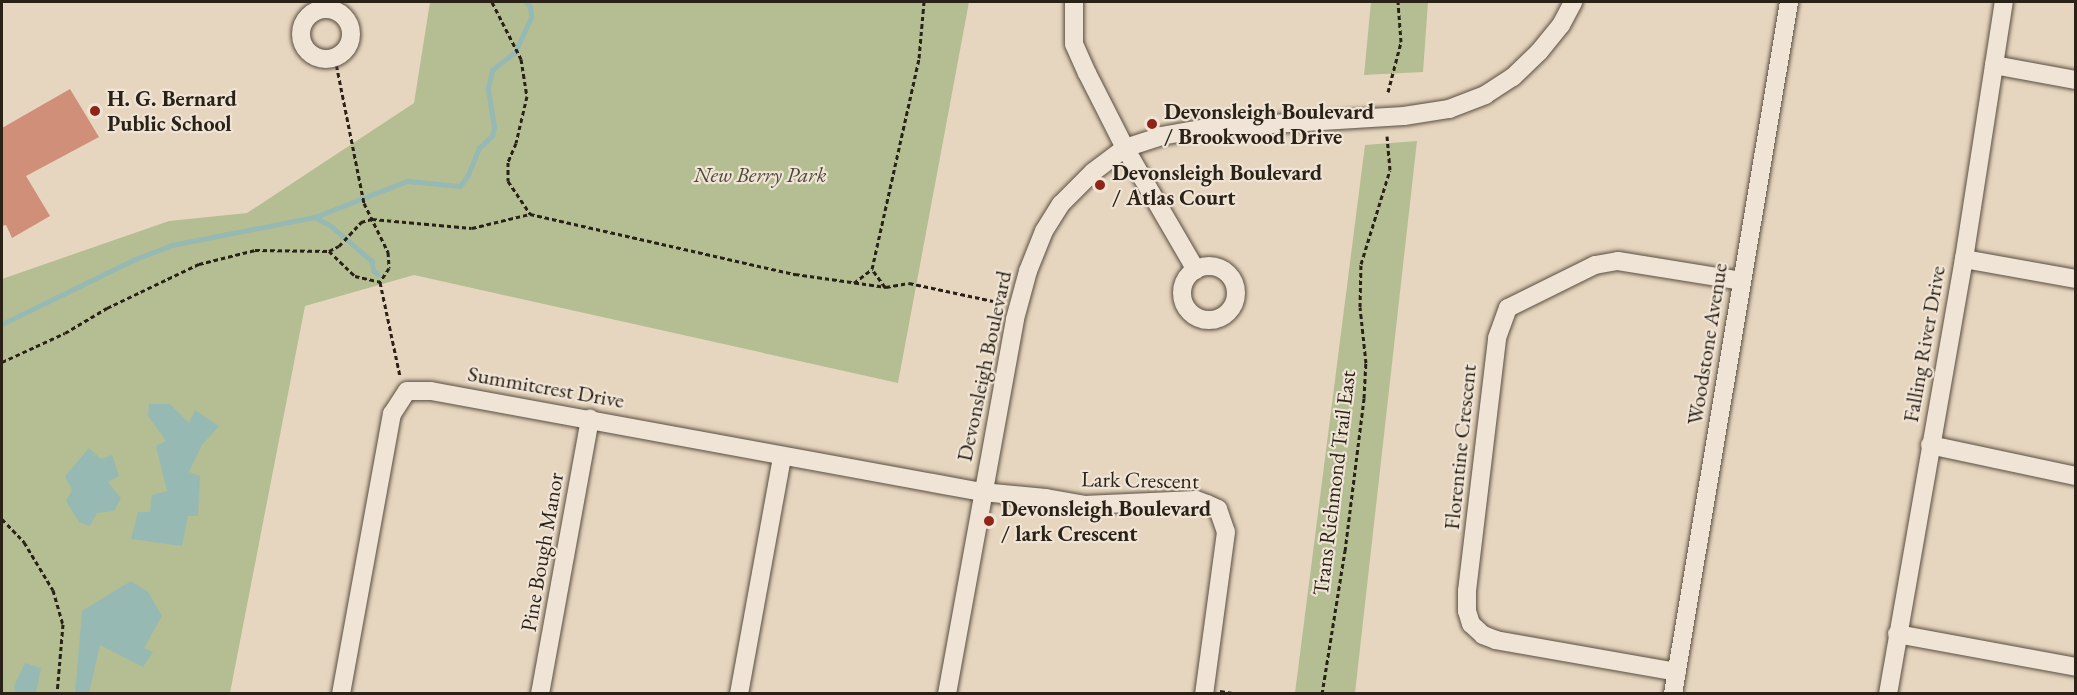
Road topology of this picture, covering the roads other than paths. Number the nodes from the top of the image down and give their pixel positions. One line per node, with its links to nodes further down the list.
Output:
1 (1074, 2): 8 (street)
2 (1573, 2): 8 (street, Devonsleigh Boulevard)
3 (1789, 2): 12 (street, Woodstone Avenue)
4 (2004, 2): 6 (street, Falling River Drive)
5 (318, 5): 5 (street)
6 (1994, 65): 7 (street); 9 (street, Falling River Drive)
7 (2076, 80)
8 (1125, 148): 10 (street); 17 (street, Devonsleigh Boulevard)
9 (1964, 260): 11 (street); 14 (street, Falling River Drive)
10 (1196, 270)
11 (2076, 279)
12 (1741, 281): 20 (street, Woodstone Avenue); 20 (street, Florentine Crescent)
13 (590, 419): 15 (street, Summitcrest Drive); 21 (street, Summitcrest Drive); 22 (street, Pine Bough Manor)
14 (1930, 445): 16 (street); 18 (street, Falling River Drive)
15 (782, 457): 17 (street, Summitcrest Drive); 23 (street)
16 (2076, 476)
17 (982, 492): 24 (street, Devonsleigh Boulevard); 25 (street, Lark Crescent)
18 (1897, 634): 19 (street); 27 (street, Falling River Drive)
19 (2076, 667)
20 (1677, 672): 26 (street, Woodstone Avenue)
21 (341, 693)
22 (540, 693)
23 (739, 693)
24 (946, 693)
25 (1204, 693)
26 (1673, 693)
27 (1888, 693)

